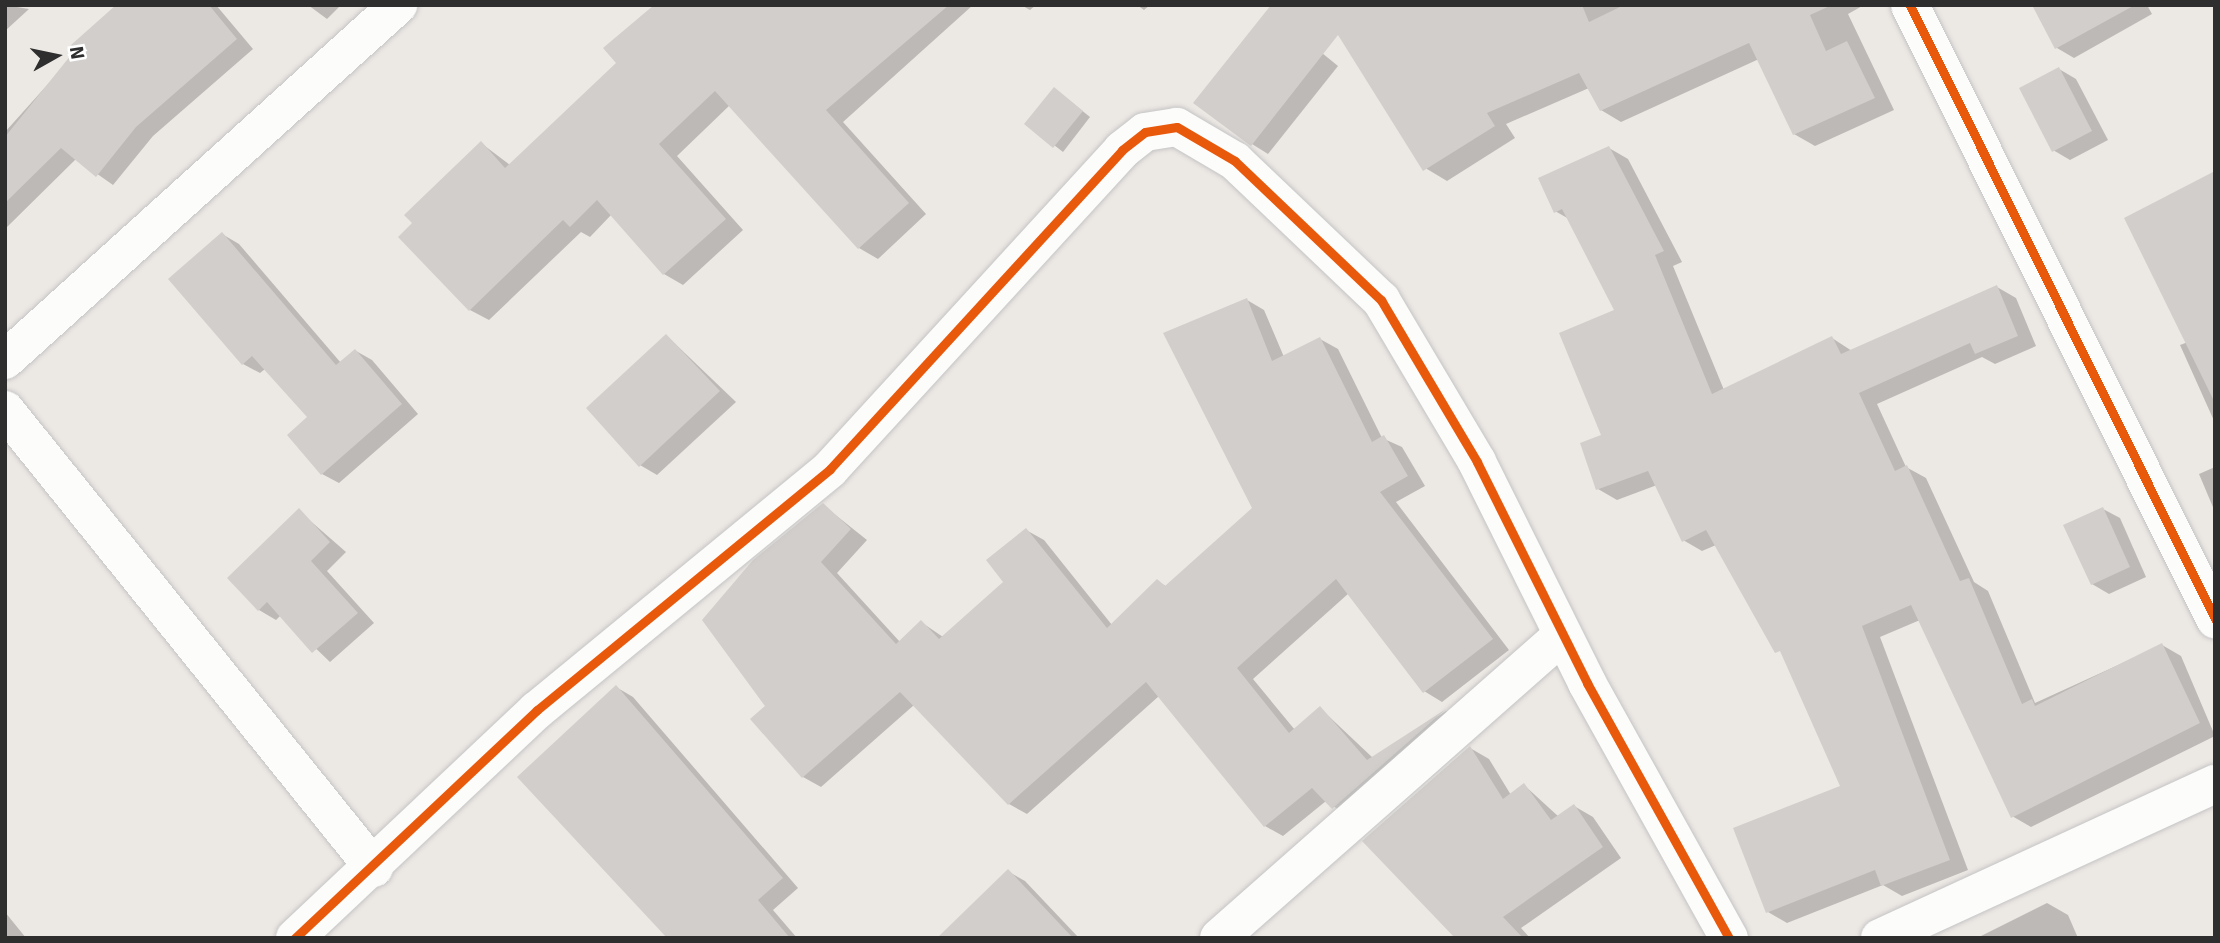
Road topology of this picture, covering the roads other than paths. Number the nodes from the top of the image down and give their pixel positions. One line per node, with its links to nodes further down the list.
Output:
1 (398, 5): 3 (street)
2 (1910, 5): 5 (street)
3 (5, 360)
4 (5, 410): 8 (street)
5 (2215, 619)
6 (1563, 635): 8 (street); 10 (street); 11 (street)
7 (2215, 784): 12 (street)
8 (374, 868): 9 (street)
9 (295, 938)
10 (1219, 938)
11 (1729, 938)
12 (1880, 938)

